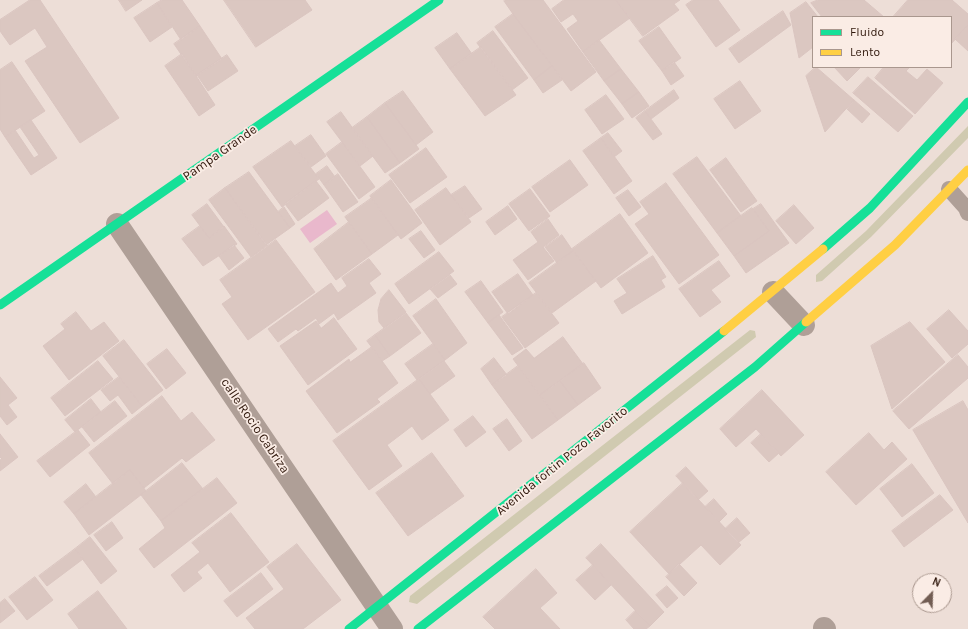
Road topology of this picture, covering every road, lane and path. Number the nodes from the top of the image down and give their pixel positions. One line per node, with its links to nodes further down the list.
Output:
1 (439, 0): 6 (street, Pampa Grande)
2 (968, 102): 7 (street, Avenida fortin Pozo Favorito)
3 (968, 170): 4 (street)
4 (949, 189): 5 (lane); 9 (street)
5 (968, 213)
6 (117, 224): 8 (street, Pampa Grande); 10 (street, calle Rocio Cabriza)
7 (773, 292): 9 (street); 10 (street, Avenida fortin Pozo Favorito)
8 (0, 305)
9 (804, 325): 13 (street)
10 (378, 608): 11 (street, Avenida fortin Pozo Favorito); 12 (street, calle Rocio Cabriza)
11 (350, 629)
12 (392, 629)
13 (418, 629)

